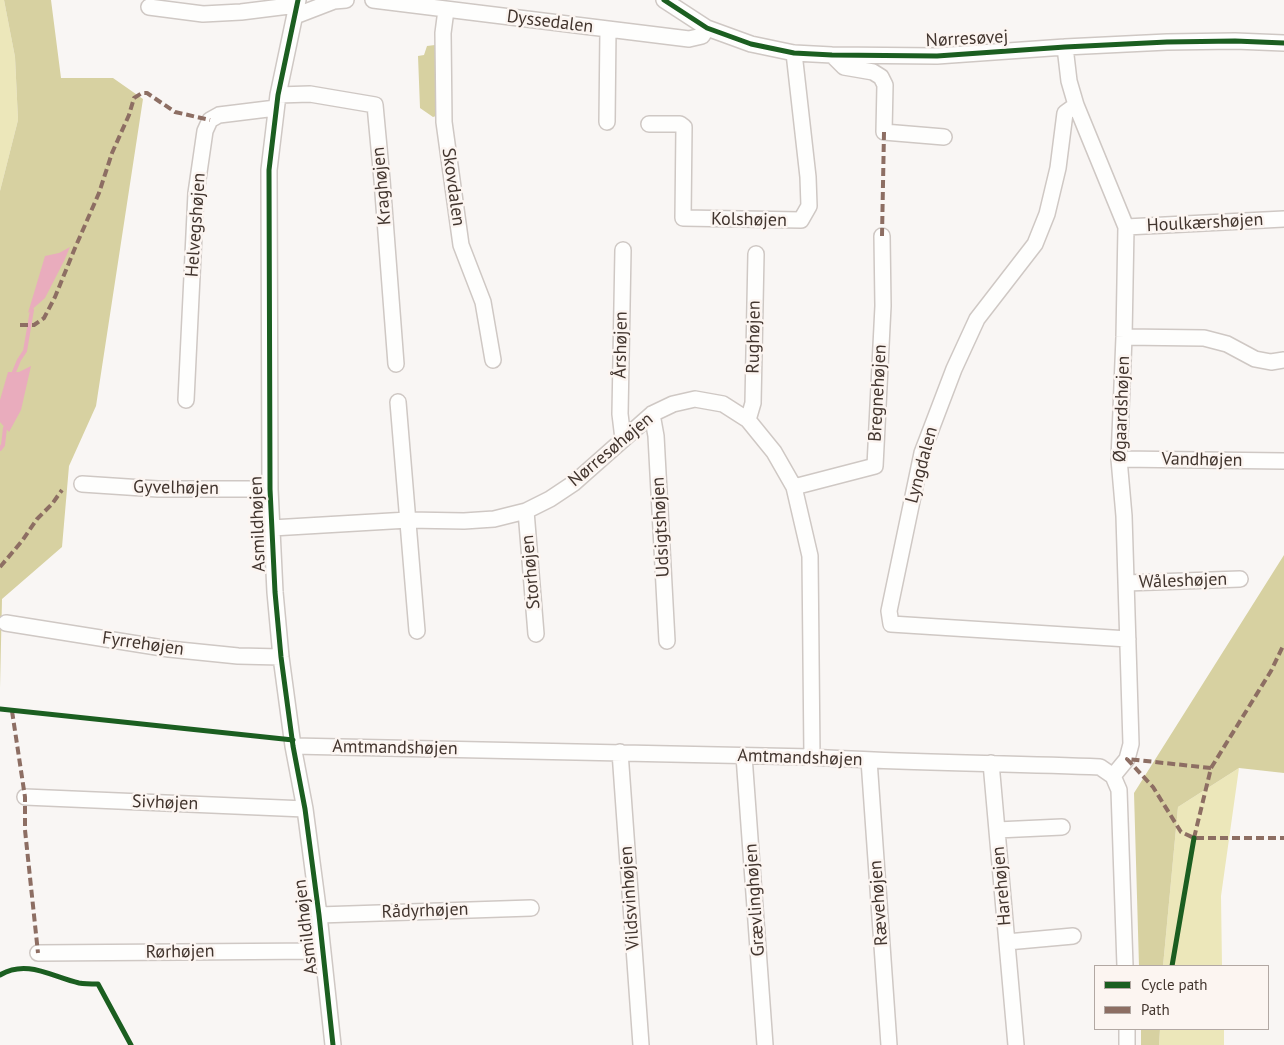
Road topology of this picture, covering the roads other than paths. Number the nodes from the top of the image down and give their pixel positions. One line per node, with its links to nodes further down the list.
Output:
1 (346, 0): 5 (street)
2 (373, 0): 6 (street, Dyssedalen)
3 (664, 0): 7 (street, Nørresøvej)
4 (149, 7): 5 (street)
5 (296, 7): 13 (street, Asmildhøjen)
6 (446, 10): 8 (street, Dyssedalen); 24 (street, Skovdalen)
7 (707, 28): 8 (street, Dyssedalen); 11 (street, Nørresøvej)
8 (608, 29): 15 (street, Dyssedalen)
9 (1284, 43): 10 (street, Nørresøvej)
10 (1065, 47): 12 (street, Nørresøvej); 14 (street, Øgaardshøjen)
11 (794, 52): 12 (street, Nørresøvej); 16 (street, Kolshøjen)
12 (832, 55): 17 (street)
13 (277, 102): 26 (street, Kraghøjen); 27 (street, Helvegshøjen); 36 (street, Asmildhøjen)
14 (1076, 105): 19 (street, Øgaardshøjen); 45 (street, Lyngdalen)
15 (607, 122)
16 (649, 124)
17 (944, 137)
18 (1284, 219): 19 (street, Houlkærshøjen)
19 (1126, 227): 23 (street, Øgaardshøjen)
20 (882, 236): 35 (street, Bregnehøjen)
21 (623, 250): 31 (street, Årshøjen)
22 (756, 254): 30 (street, Rughøjen)
23 (1124, 337): 25 (street); 32 (street, Øgaardshøjen)
24 (493, 360)
25 (1284, 360)
26 (396, 364)
27 (186, 400)
28 (398, 402): 38 (street)
29 (652, 414): 30 (street, Nørresøhøjen); 31 (street, Nørresøhøjen); 46 (street, Udsigtshøjen)
30 (748, 420): 35 (street, Nørresøhøjen)
31 (623, 439): 37 (street, Nørresøhøjen)
32 (1119, 458): 33 (street, Vandhøjen); 41 (street, Øgaardshøjen)
33 (1284, 461)
34 (82, 484): 36 (street, Gyvelhøjen)
35 (794, 487): 51 (street, Nørresøhøjen)
36 (270, 489): 39 (street, Asmildhøjen)
37 (526, 511): 38 (street, Nørresøhøjen); 44 (street, Storhøjen)
38 (408, 520): 39 (street, Nørresøhøjen); 43 (street)
39 (272, 528): 47 (street, Asmildhøjen)
40 (1240, 579): 41 (street, Wåleshøjen)
41 (1126, 583): 45 (street, Øgaardshøjen)
42 (6, 623): 47 (street, Fyrrehøjen)
43 (417, 632)
44 (536, 634)
45 (1128, 639): 54 (street, Øgaardshøjen)
46 (667, 641)
47 (281, 657): 48 (street, Asmildhøjen)
48 (293, 746): 49 (street, Amtmandshøjen); 56 (street, Asmildhøjen)
49 (620, 752): 50 (street, Amtmandshøjen); 68 (street, Vildsvinhøjen)
50 (744, 756): 51 (street, Amtmandshøjen); 69 (street, Grævlinghøjen)
51 (812, 757): 52 (street, Amtmandshøjen)
52 (869, 760): 53 (street, Amtmandshøjen); 70 (street, Rævehøjen)
53 (991, 763): 54 (street, Amtmandshøjen); 58 (street, Harehøjen)
54 (1113, 776): 65 (street)
55 (25, 797): 56 (street, Sivhøjen)
56 (304, 809): 60 (street, Asmildhøjen)
57 (1062, 828): 58 (street, Harehøjen)
58 (997, 830): 62 (street, Harehøjen)
59 (531, 908): 60 (street, Rådyrhøjen)
60 (319, 915): 63 (street, Asmildhøjen)
61 (1072, 936): 62 (street, Harehøjen)
62 (1007, 942): 71 (street, Harehøjen)
63 (322, 951): 64 (street, Rørhøjen); 67 (street, Asmildhøjen)
64 (38, 953)
65 (1125, 965)
66 (1127, 1030): 72 (street)
67 (333, 1045)
68 (640, 1045)
69 (765, 1045)
70 (890, 1045)
71 (1016, 1045)
72 (1128, 1045)

